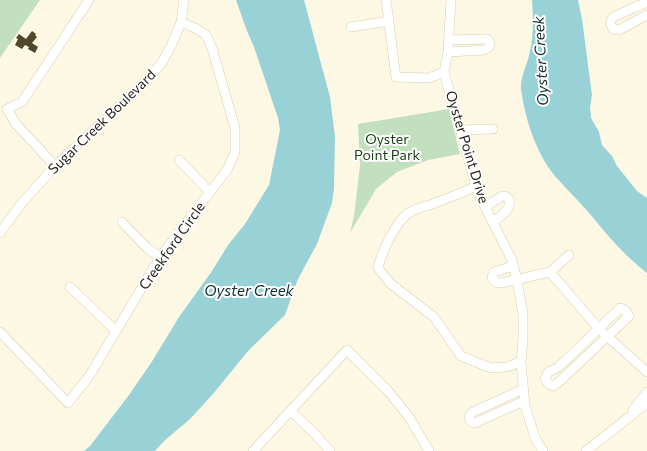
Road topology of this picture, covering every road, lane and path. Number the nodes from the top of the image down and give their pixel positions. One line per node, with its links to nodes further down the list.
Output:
1 (89, 0): 16 (street)
2 (184, 0): 8 (street, Sugar Creek Boulevard)
3 (386, 0): 7 (street)
4 (452, 0): 10 (street, Oyster Point Drive)
5 (647, 2): 6 (street)
6 (647, 15)
7 (389, 21): 9 (street); 12 (street)
8 (181, 22): 16 (street, Sugar Creek Boulevard); 18 (street, Creekford Circle)
9 (351, 27)
10 (449, 40): 11 (street, Oyster Point Drive); 11 (street)
11 (448, 52): 12 (street, Oyster Point Drive)
12 (444, 72): 14 (street, Oyster Point Drive)
13 (493, 129): 14 (street)
14 (460, 130): 17 (street, Oyster Point Drive)
15 (179, 160): 18 (street)
16 (55, 166): 22 (street, Sugar Creek Boulevard)
17 (476, 186): 19 (street, Oyster Point Drive); 35 (street)
18 (210, 192): 24 (street, Creekford Circle)
19 (485, 207): 21 (street, Oyster Point Drive); 21 (street)
20 (122, 222): 24 (street)
21 (493, 222): 25 (street, Oyster Point Drive)
22 (0, 233)
23 (569, 255): 26 (street)
24 (160, 257): 30 (street, Creekford Circle)
25 (513, 266): 27 (street, Oyster Point Drive); 27 (street)
26 (550, 272): 27 (street); 29 (street)
27 (517, 280): 35 (street, Oyster Point Drive)
28 (70, 287): 30 (street)
29 (599, 329): 32 (street); 32 (street); 34 (street)
30 (116, 331): 31 (street, Creekford Circle)
31 (3, 335): 33 (street)
32 (608, 337): 36 (street); 37 (street)
33 (0, 346)
34 (566, 360): 36 (street); 36 (street)
35 (521, 362): 38 (street, Oyster Point Drive)
36 (574, 369)
37 (647, 372)
38 (523, 389): 40 (street, Oyster Point Drive); 40 (street)
39 (647, 392): 43 (street)
40 (524, 401): 47 (street, Oyster Point Drive)
41 (647, 403): 43 (street)
42 (291, 411): 44 (street); 45 (street); 46 (street)
43 (623, 422): 48 (street)
44 (253, 451)
45 (330, 451)
46 (429, 451)
47 (543, 451)
48 (586, 451)

